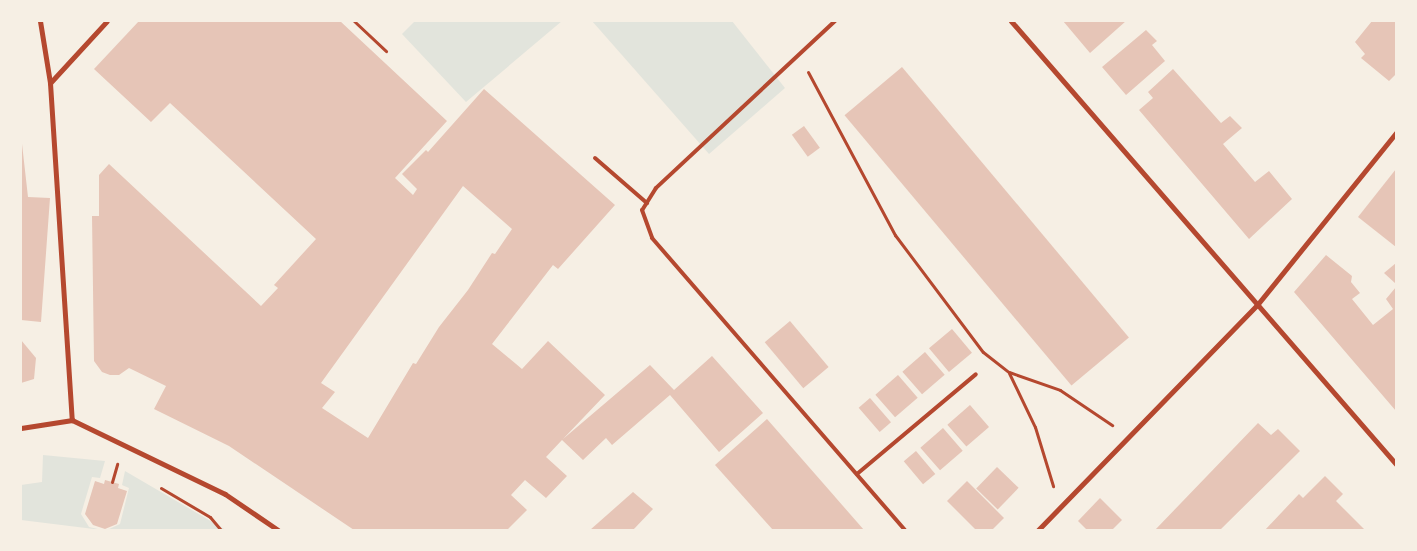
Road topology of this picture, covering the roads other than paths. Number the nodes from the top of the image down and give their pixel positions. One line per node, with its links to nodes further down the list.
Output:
1 (40, 21): 5 (street)
2 (107, 21): 5 (street)
3 (835, 21): 8 (lane)
4 (1011, 21): 9 (street)
5 (50, 83): 11 (street)
6 (1396, 132): 9 (street)
7 (595, 158): 8 (lane)
8 (647, 203): 14 (lane)
9 (1257, 305): 13 (street); 17 (street)
10 (976, 374): 14 (lane)
11 (72, 420): 12 (street); 15 (street)
12 (21, 428)
13 (1396, 464)
14 (857, 474): 16 (lane)
15 (278, 530)
16 (906, 530)
17 (1038, 530)

